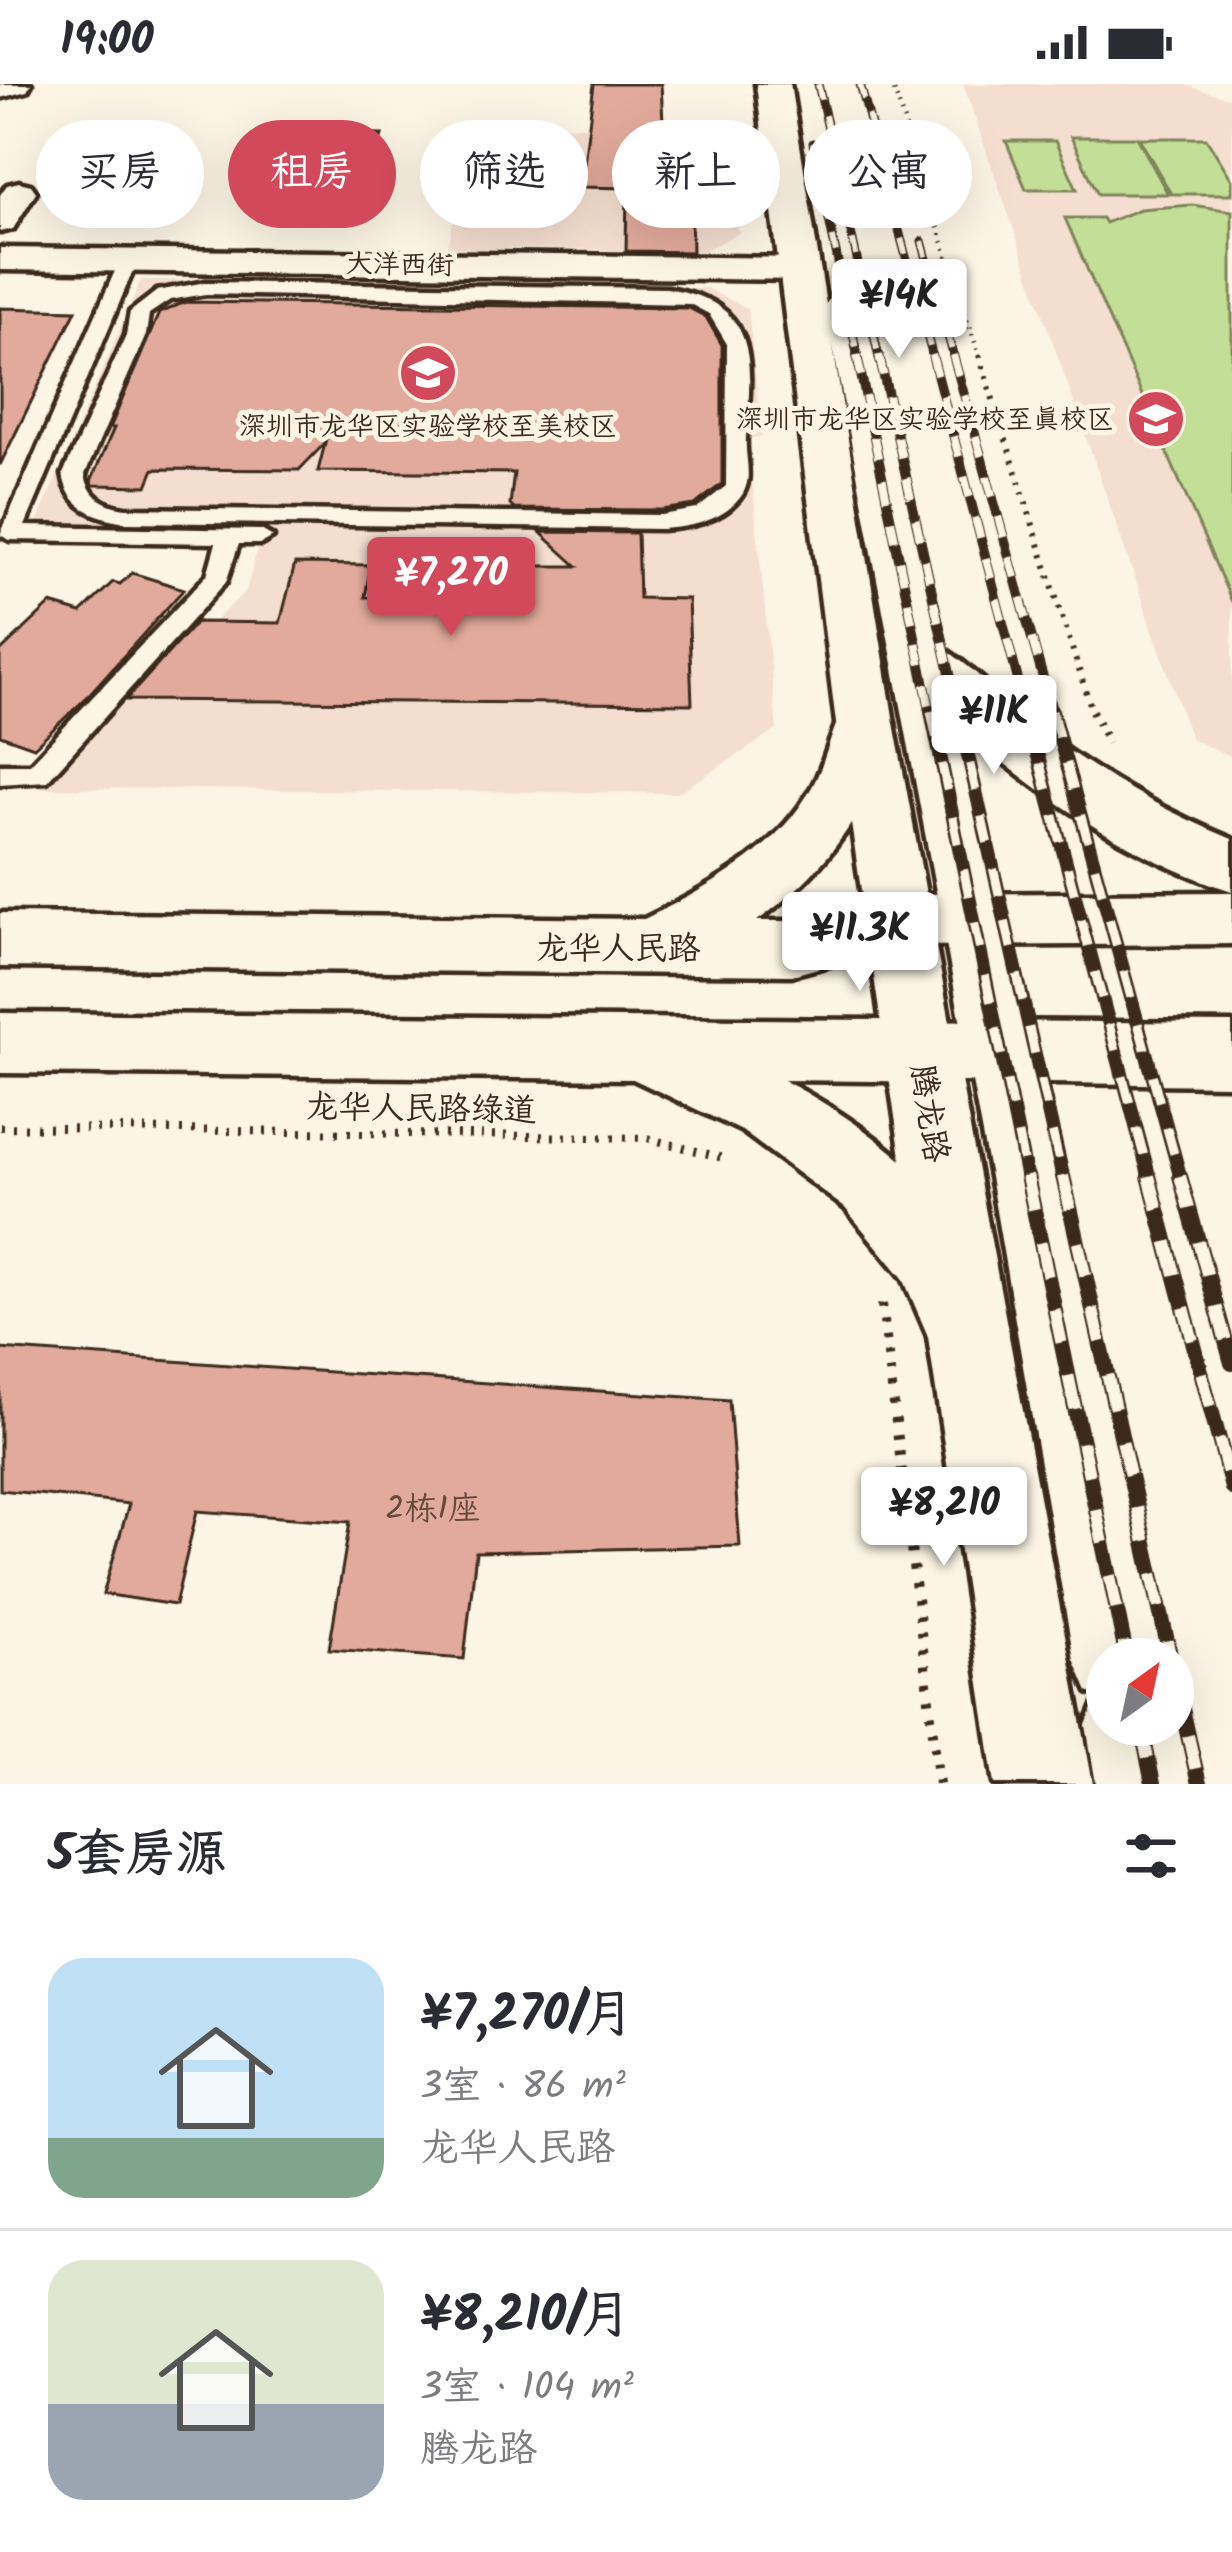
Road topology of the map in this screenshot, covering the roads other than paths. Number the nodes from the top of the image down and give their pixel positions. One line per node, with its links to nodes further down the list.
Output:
1 (16, 84): 4 (street)
2 (773, 84): 7 (main road, 腾龙路)
3 (800, 84): 11 (main road, 腾龙路)
4 (0, 89)
5 (0, 260): 6 (street, 大洋西街)
6 (128, 261): 8 (street, 大洋西街); 9 (lane)
7 (800, 269): 8 (street, 大洋西街); 12 (main road, 腾龙路)
8 (197, 276): 8 (lane)
9 (229, 537): 10 (lane); 13 (lane)
10 (261, 537)
11 (919, 655): 14 (main road); 16 (main road, 腾龙路)
12 (865, 722): 16 (main road, 腾龙路); 18 (main road)
13 (0, 774)
14 (1232, 866)
15 (1232, 918): 16 (main road, 龙华人民路)
16 (938, 920): 18 (main road, 龙华人民路); 21 (main road, 腾龙路); 22 (main road, 腾龙路)
17 (0, 940): 18 (main road, 龙华人民路)
18 (647, 948)
19 (0, 1043): 20 (main road)
20 (626, 1049): 21 (main road); 24 (main road)
21 (921, 1052): 22 (main road); 24 (main road, 腾龙路)
22 (1001, 1052): 23 (main road); 25 (main road, 腾龙路)
23 (1232, 1054)
24 (968, 1333): 27 (main road, 腾龙路)
25 (1117, 1638)
26 (1138, 1746): 28 (main road)
27 (1044, 1784)
28 (1145, 1784)

